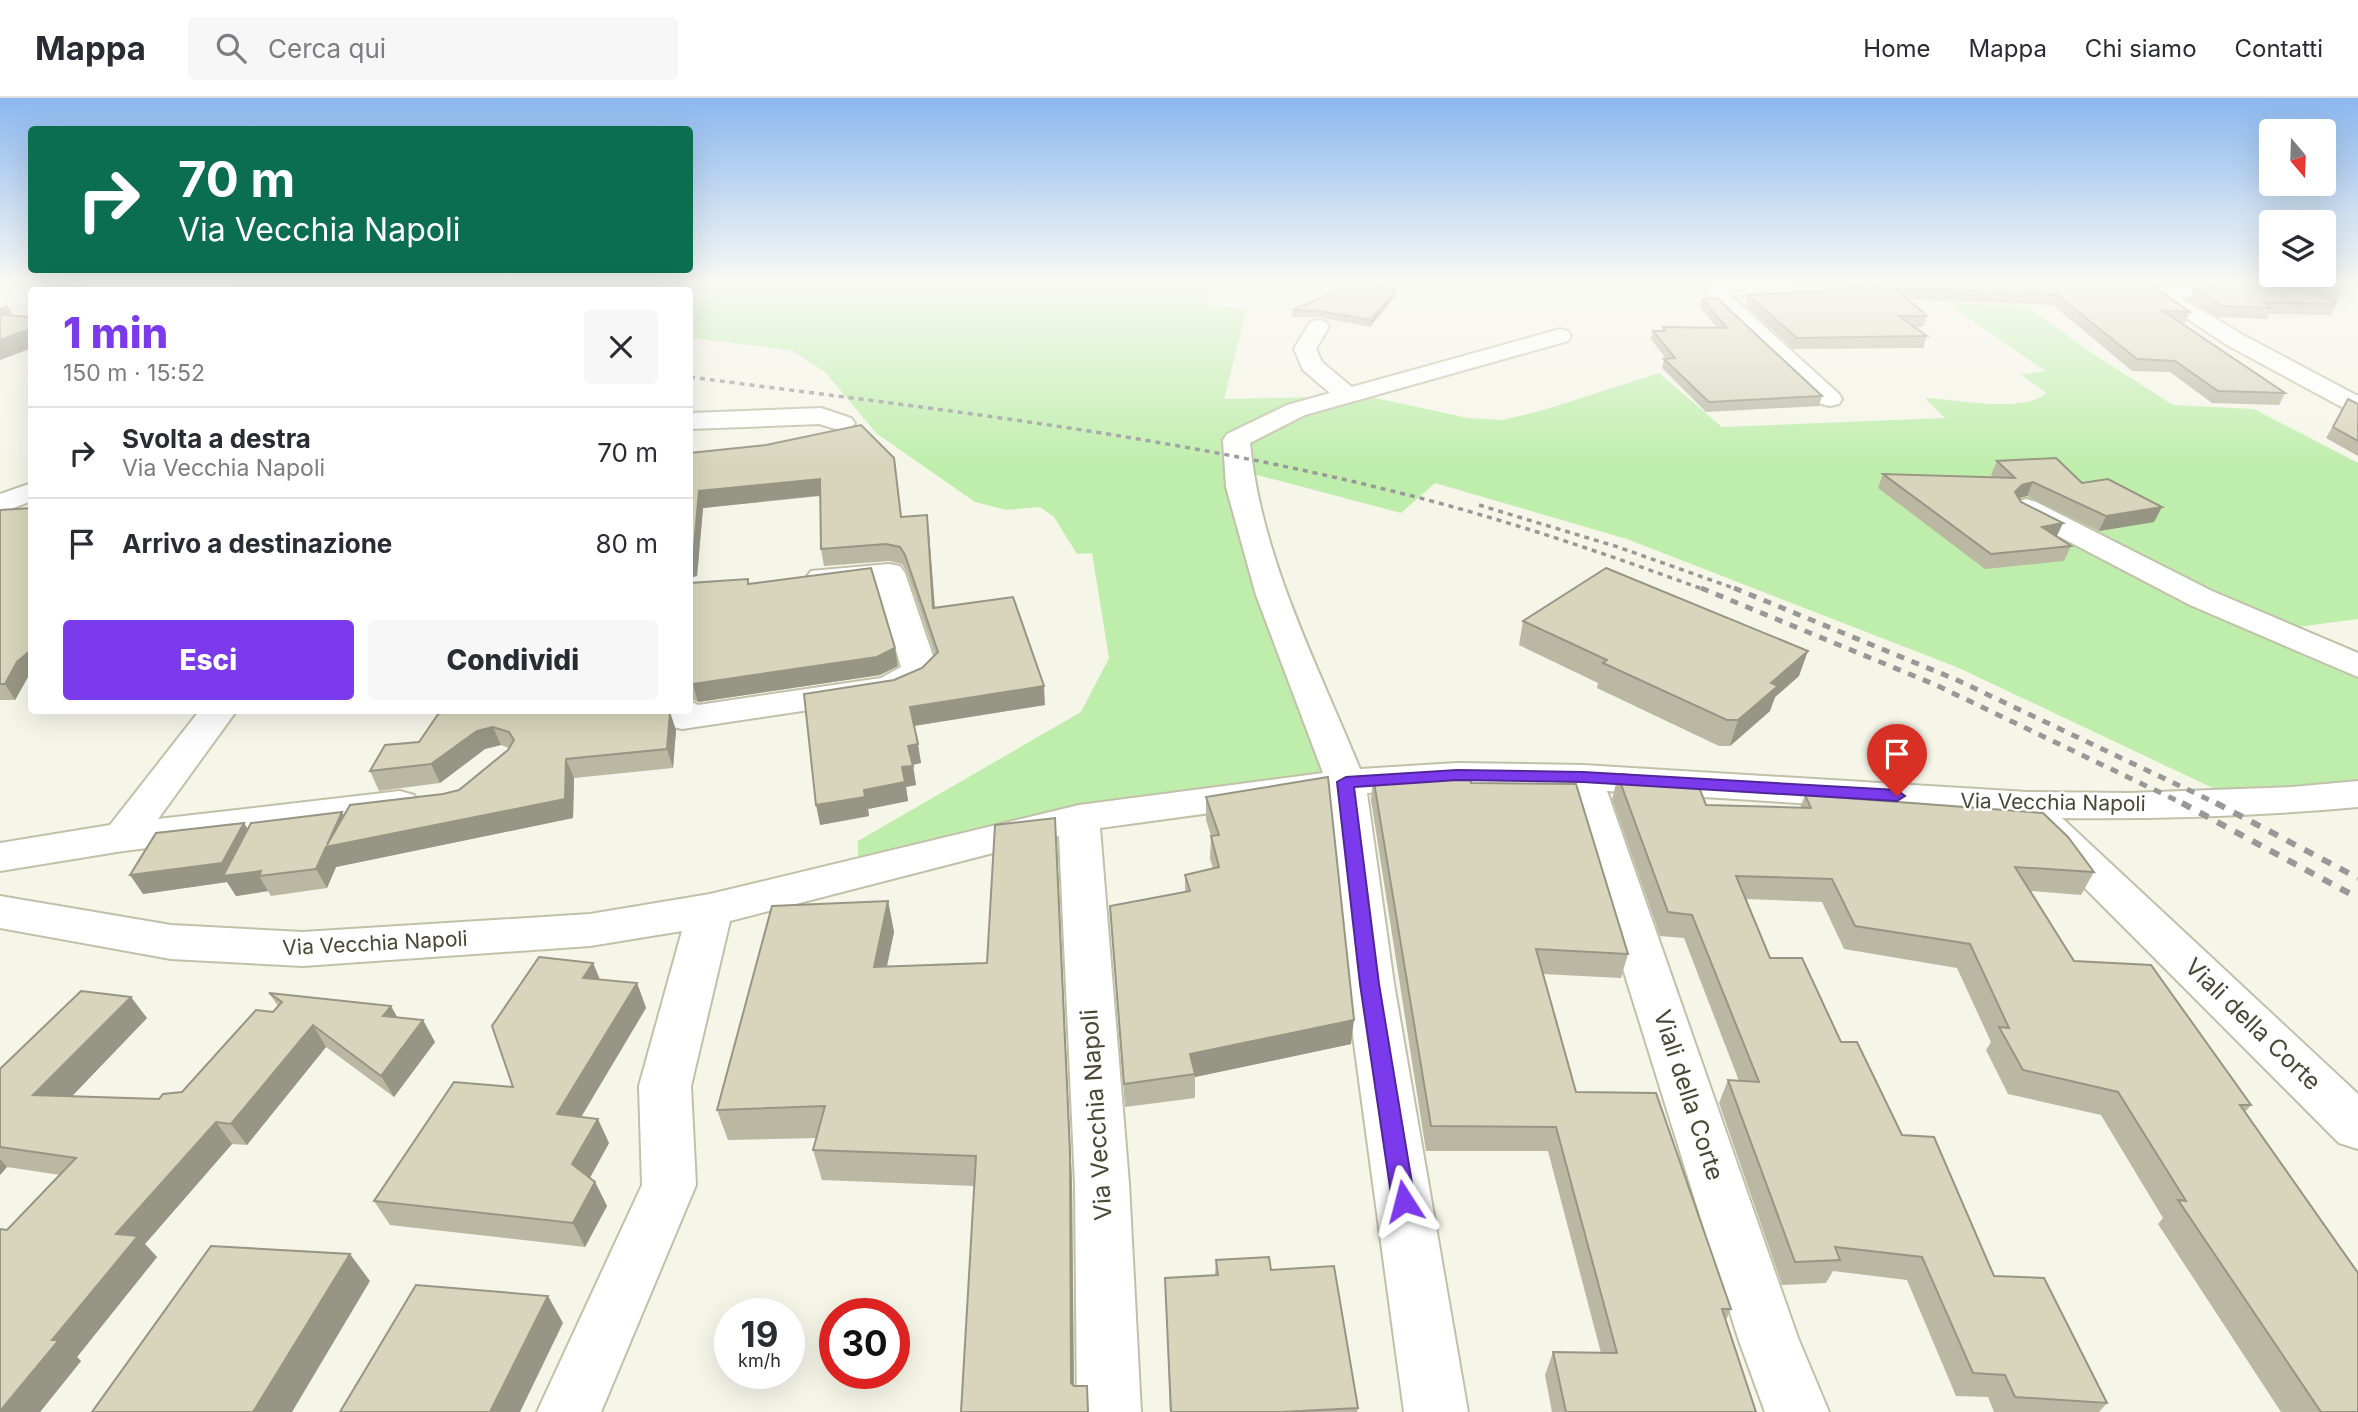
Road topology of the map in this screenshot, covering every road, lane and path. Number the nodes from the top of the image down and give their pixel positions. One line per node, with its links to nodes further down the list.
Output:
1 (1308, 343): 5 (street)
2 (1534, 343): 5 (street)
3 (1770, 343): 6 (street)
4 (2241, 343): 7 (street)
5 (1347, 396): 18 (street)
6 (1830, 399)
7 (2358, 406)
8 (693, 421): 9 (street)
9 (842, 423)
10 (28, 493): 11 (street)
11 (0, 504)
12 (2026, 508): 14 (street)
13 (796, 580): 16 (street)
14 (2358, 666)
15 (216, 714): 23 (street)
16 (682, 714)
17 (1583, 777): 18 (street, Via Vecchia Napoli); 21 (street, Via Vecchia Napoli); 31 (street, Viali della Corte)
18 (1346, 782): 22 (street, Via Vecchia Napoli); 30 (street)
19 (2358, 794): 21 (street, Via Vecchia Napoli)
20 (438, 800): 23 (street)
21 (2026, 805): 27 (street, Viali della Corte)
22 (1079, 818): 25 (street, Via Vecchia Napoli); 29 (street, Via Vecchia Napoli)
23 (123, 837): 24 (street)
24 (0, 857)
25 (710, 910): 26 (street, Via Vecchia Napoli); 28 (street)
26 (0, 912)
27 (2358, 1127)
28 (569, 1412)
29 (1109, 1412)
30 (1436, 1412)
31 (1797, 1412)

